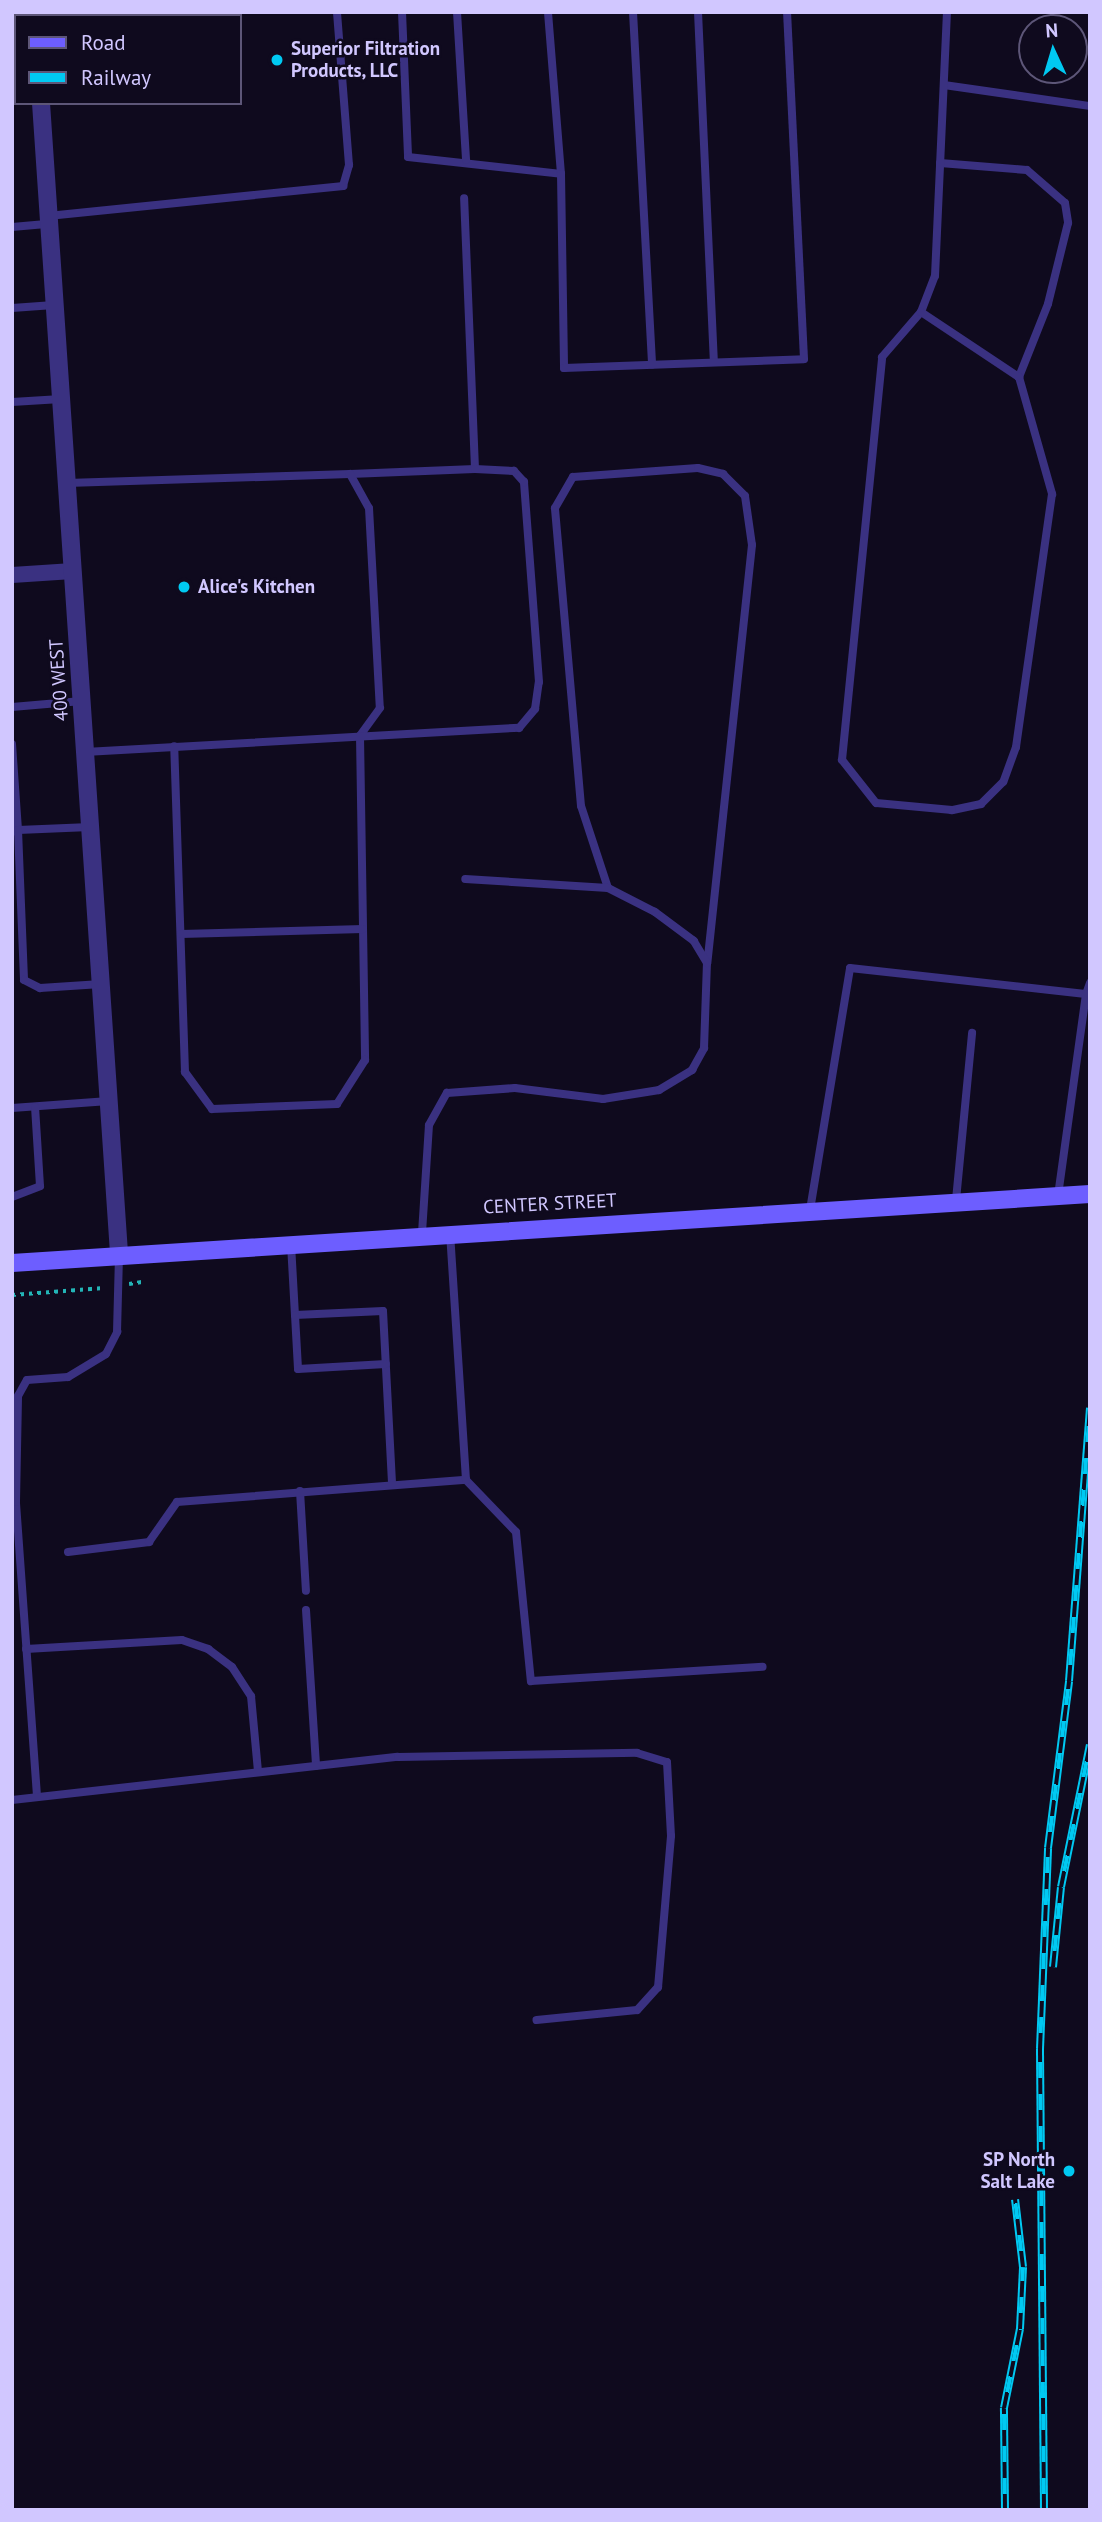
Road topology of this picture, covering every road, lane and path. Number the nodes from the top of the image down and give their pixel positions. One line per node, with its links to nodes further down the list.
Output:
1 (337, 12): 16 (lane)
2 (402, 12): 12 (lane)
3 (457, 12): 12 (lane)
4 (548, 12): 14 (lane)
5 (633, 12): 22 (lane)
6 (698, 12): 21 (lane)
7 (787, 12): 21 (lane)
8 (947, 12): 9 (lane)
9 (944, 85): 11 (lane); 13 (lane)
10 (41, 105): 16 (street, 400 WEST)
11 (1090, 106)
12 (466, 160): 14 (lane)
13 (940, 163): 20 (lane); 23 (lane)
14 (561, 174): 22 (lane)
15 (464, 198): 26 (lane)
16 (49, 220): 17 (lane); 18 (street, 400 WEST)
17 (12, 226)
18 (54, 305): 19 (lane); 24 (street, 400 WEST)
19 (12, 308)
20 (920, 312): 23 (lane); 23 (lane)
21 (713, 362): 22 (lane)
22 (652, 364)
23 (1018, 377)
24 (61, 399): 25 (lane); 28 (street, 400 WEST)
25 (12, 402)
26 (475, 469): 27 (lane); 33 (lane)
27 (350, 474): 28 (lane); 33 (lane)
28 (67, 483): 29 (street, 400 WEST)
29 (73, 570): 30 (street); 31 (street, 400 WEST)
30 (12, 575)
31 (82, 701): 32 (lane); 36 (street, 400 WEST)
32 (12, 707)
33 (360, 736): 35 (lane); 41 (lane)
34 (12, 744): 38 (lane)
35 (174, 747): 36 (lane); 42 (lane)
36 (85, 752): 37 (street, 400 WEST)
37 (90, 827): 38 (lane); 45 (street, 400 WEST)
38 (15, 831): 45 (lane)
39 (465, 879): 40 (lane)
40 (608, 888): 43 (lane); 43 (lane)
41 (363, 929): 42 (lane); 42 (lane)
42 (181, 934)
43 (707, 963): 57 (lane)
44 (1090, 983): 46 (lane)
45 (101, 984): 48 (street, 400 WEST)
46 (1086, 994): 52 (lane); 55 (lane)
47 (972, 1033): 54 (lane)
48 (109, 1101): 49 (lane); 59 (street, 400 WEST)
49 (35, 1107): 50 (lane); 53 (lane)
50 (12, 1108)
51 (1090, 1194): 52 (main road, CENTER STREET)
52 (1058, 1195): 54 (main road, CENTER STREET)
53 (12, 1197)
54 (956, 1200): 55 (main road, CENTER STREET)
55 (810, 1210): 56 (main road, CENTER STREET)
56 (450, 1231): 57 (main road, CENTER STREET); 65 (lane)
57 (422, 1233): 58 (main road, CENTER STREET)
58 (291, 1242): 59 (main road, CENTER STREET); 63 (lane)
59 (119, 1254): 60 (main road, CENTER STREET); 71 (lane)
60 (12, 1263)
61 (102, 1289): 62 (path)
62 (12, 1295)
63 (295, 1315): 64 (lane); 64 (lane)
64 (386, 1364): 66 (lane)
65 (466, 1480): 66 (lane); 72 (lane)
66 (392, 1485): 67 (lane)
67 (300, 1491): 68 (lane); 69 (lane)
68 (68, 1552)
69 (306, 1591)
70 (306, 1610): 73 (lane)
71 (26, 1649): 74 (lane); 75 (lane)
72 (763, 1667)
73 (316, 1766): 74 (lane); 77 (lane)
74 (258, 1772): 75 (lane)
75 (37, 1796): 76 (lane)
76 (12, 1800)
77 (536, 2020)

